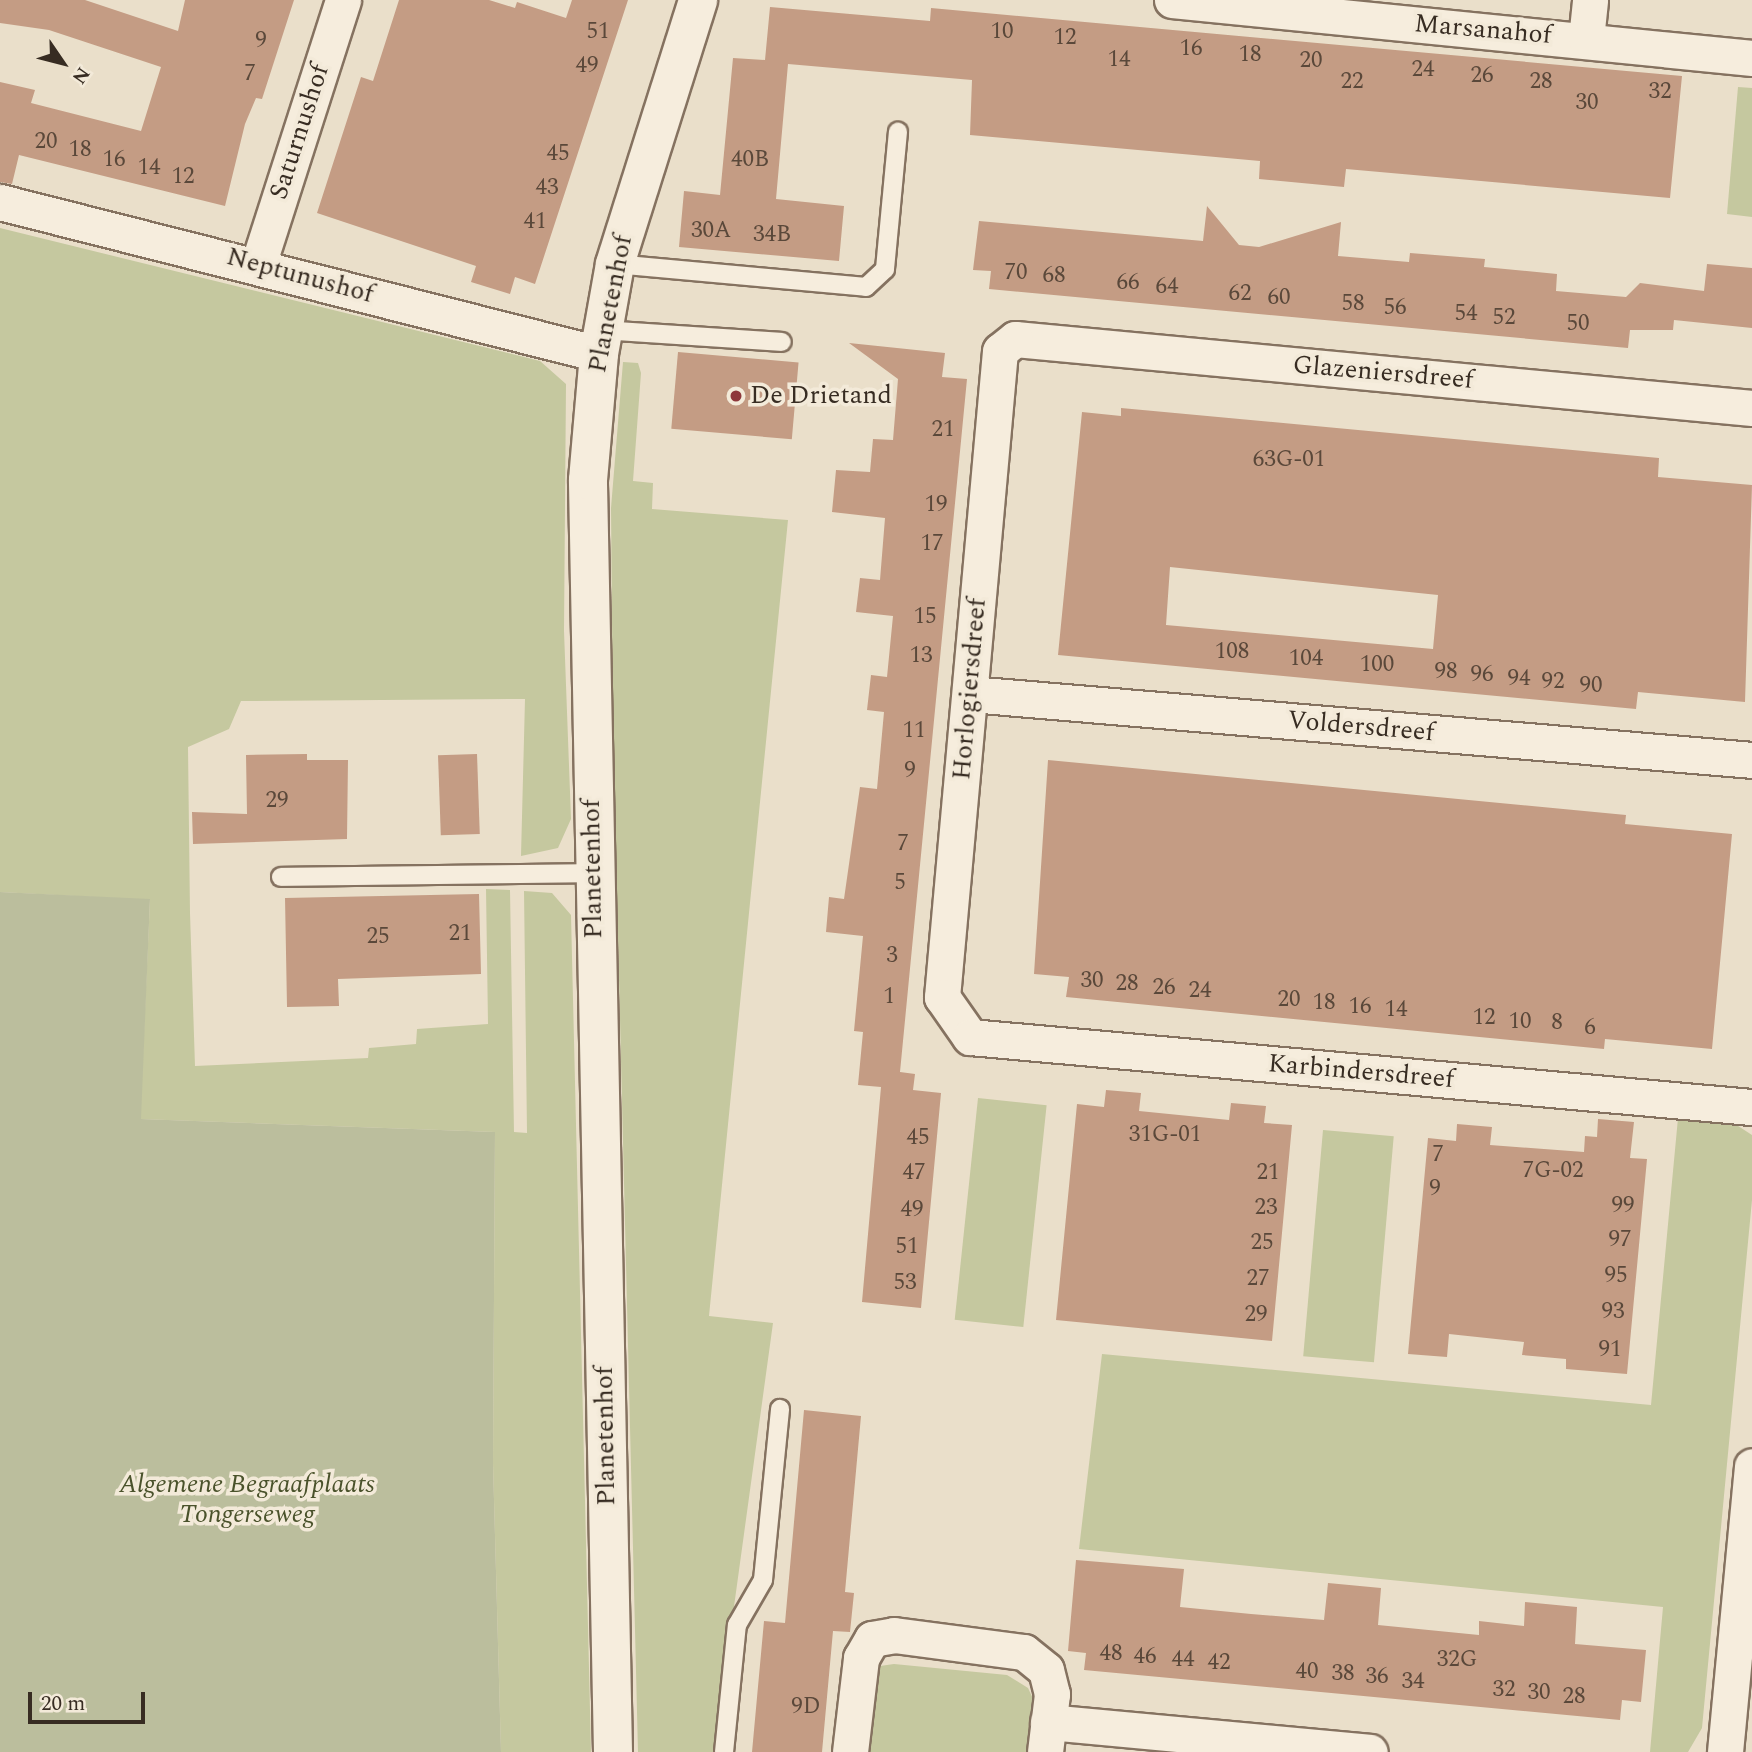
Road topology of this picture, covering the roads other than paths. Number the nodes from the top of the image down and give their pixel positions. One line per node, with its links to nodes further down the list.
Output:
1 (343, 0): 11 (street, Saturnushof)
2 (698, 0): 10 (street, Planetenhof)
3 (1172, 0): 5 (street, Marsanahof)
4 (1590, 0): 6 (street)
5 (1251, 4): 6 (street, Marsanahof)
6 (1586, 38): 7 (street, Marsanahof)
7 (1752, 58)
8 (898, 132): 10 (lane)
9 (0, 202): 11 (street, Neptunushof)
10 (615, 264): 13 (street, Planetenhof)
11 (258, 265): 13 (street, Neptunushof)
12 (1015, 339): 15 (street, Glazeniersdreef); 16 (street, Horlogiersdreef)
13 (601, 342): 14 (lane); 18 (street, Planetenhof)
14 (782, 342)
15 (1752, 408)
16 (970, 694): 17 (street, Voldersdreef); 20 (street, Horlogiersdreef)
17 (1752, 760)
18 (594, 873): 19 (lane); 25 (street, Planetenhof)
19 (281, 877)
20 (970, 1037): 21 (street, Karbindersdreef)
21 (1752, 1107)
22 (780, 1409): 26 (lane)
23 (1752, 1466): 29 (street)
24 (1047, 1737): 27 (street); 28 (street)
25 (613, 1752)
26 (724, 1752)
27 (850, 1752)
28 (1370, 1752)
29 (1725, 1752)

